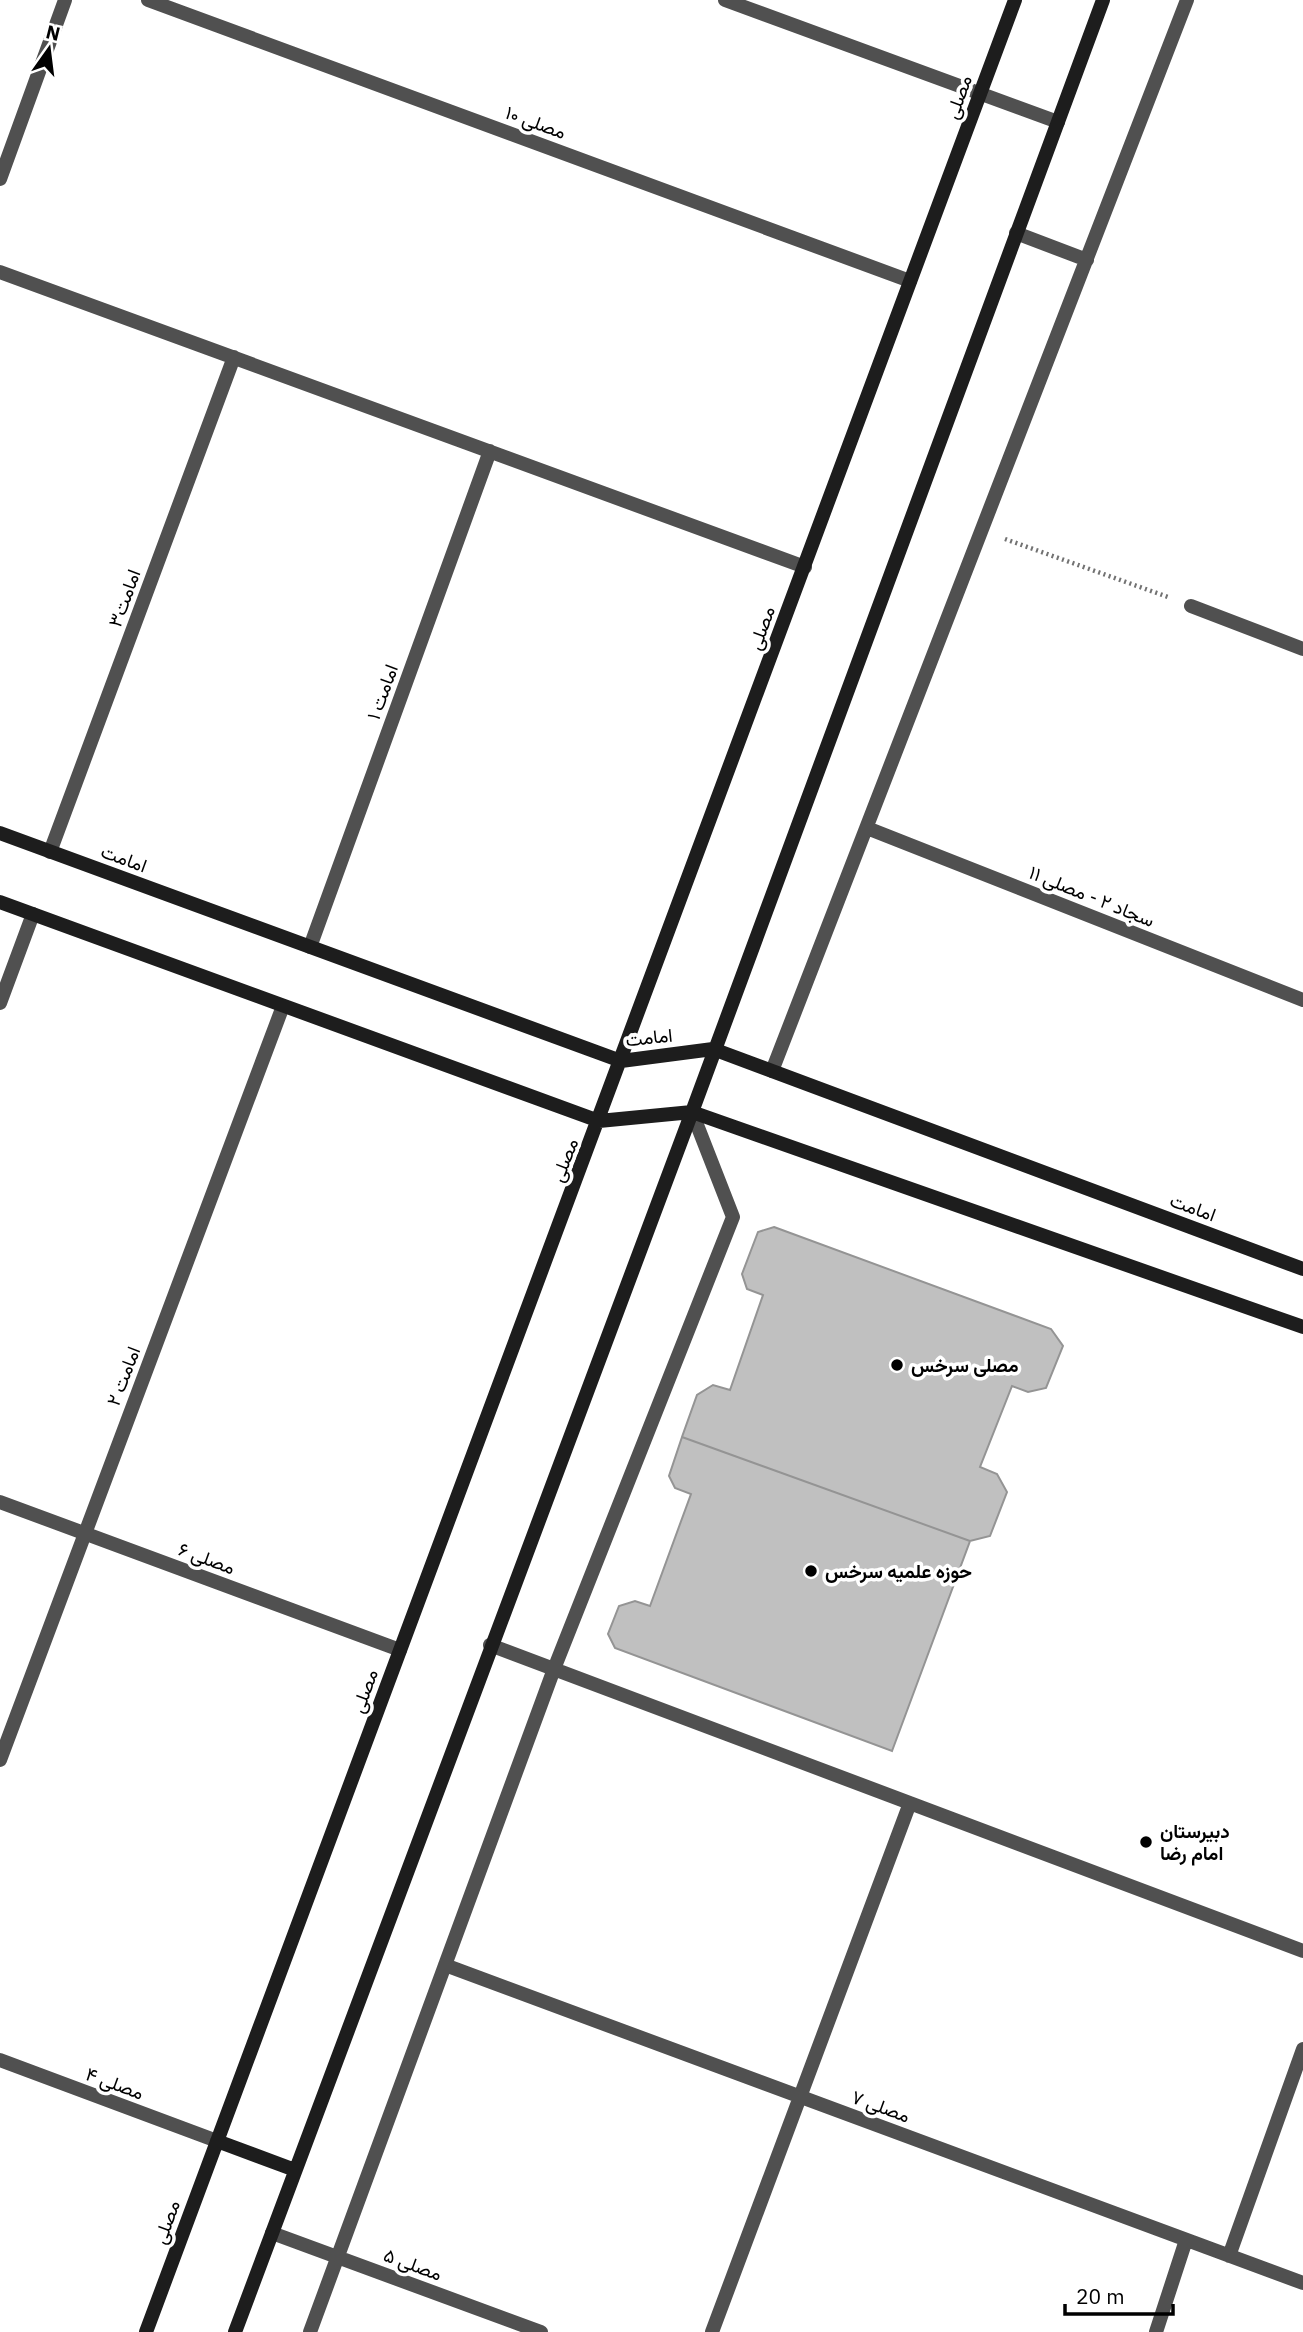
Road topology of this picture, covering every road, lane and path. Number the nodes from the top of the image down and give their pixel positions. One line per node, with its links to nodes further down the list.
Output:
1 (65, 0): 9 (street)
2 (148, 0): 13 (street, مصلی ۱۰)
3 (726, 0): 7 (street)
4 (1015, 0): 7 (street, مصلی)
5 (1103, 0): 8 (street)
6 (1187, 0): 11 (street)
7 (980, 93): 8 (street); 13 (street, مصلی)
8 (1058, 122): 10 (street)
9 (0, 179)
10 (1016, 233): 11 (street); 29 (street)
11 (1087, 260): 16 (street)
12 (0, 272): 14 (street)
13 (910, 281): 17 (street, مصلی)
14 (233, 357): 15 (street); 22 (street, امامت۳)
15 (490, 451): 17 (street); 25 (street, امامت ۱)
16 (981, 531): 18 (path); 20 (street)
17 (805, 567): 30 (street, مصلی)
18 (1191, 606): 19 (street)
19 (1303, 649)
20 (867, 828): 26 (street, سجاد ۲ - مصلی ۱۱); 31 (street)
21 (0, 833): 22 (street, امامت)
22 (50, 852): 25 (street, امامت)
23 (0, 902): 24 (street)
24 (33, 914): 27 (street); 28 (street)
25 (310, 947): 30 (street, امامت)
26 (1303, 1000)
27 (0, 1003)
28 (284, 1006): 33 (street); 37 (street, امامت ۲)
29 (713, 1049): 30 (street, امامت); 31 (street, امامت); 32 (street)
30 (621, 1061): 33 (street, مصلی)
31 (772, 1071): 34 (street, امامت)
32 (692, 1112): 33 (street); 35 (street); 38 (street); 40 (street)
33 (599, 1121): 39 (street, مصلی)
34 (1303, 1269)
35 (1303, 1327)
36 (0, 1502): 37 (street, مصلی ۶)
37 (85, 1534): 39 (street, مصلی ۶); 41 (street, امامت ۲)
38 (490, 1645): 40 (street); 49 (street)
39 (400, 1650): 48 (street, مصلی)
40 (554, 1670): 42 (street); 44 (street)
41 (0, 1760)
42 (910, 1803): 43 (street); 47 (street)
43 (1303, 1951)
44 (445, 1965): 47 (street, مصلی ۷); 53 (street)
45 (1303, 2049): 52 (street)
46 (0, 2060): 48 (street, مصلی ۴)
47 (798, 2096): 51 (street, مصلی ۷); 59 (street)
48 (217, 2141): 49 (street); 55 (street, مصلی)
49 (295, 2170): 50 (street)
50 (272, 2232): 53 (street, مصلی ۵); 56 (street)
51 (1186, 2240): 52 (street, مصلی ۷); 60 (street)
52 (1229, 2256): 54 (street, مصلی ۷)
53 (339, 2258): 57 (street); 58 (street, مصلی ۵)
54 (1303, 2283)
55 (146, 2332)
56 (235, 2332)
57 (310, 2332)
58 (541, 2332)
59 (712, 2332)
60 (1156, 2332)

